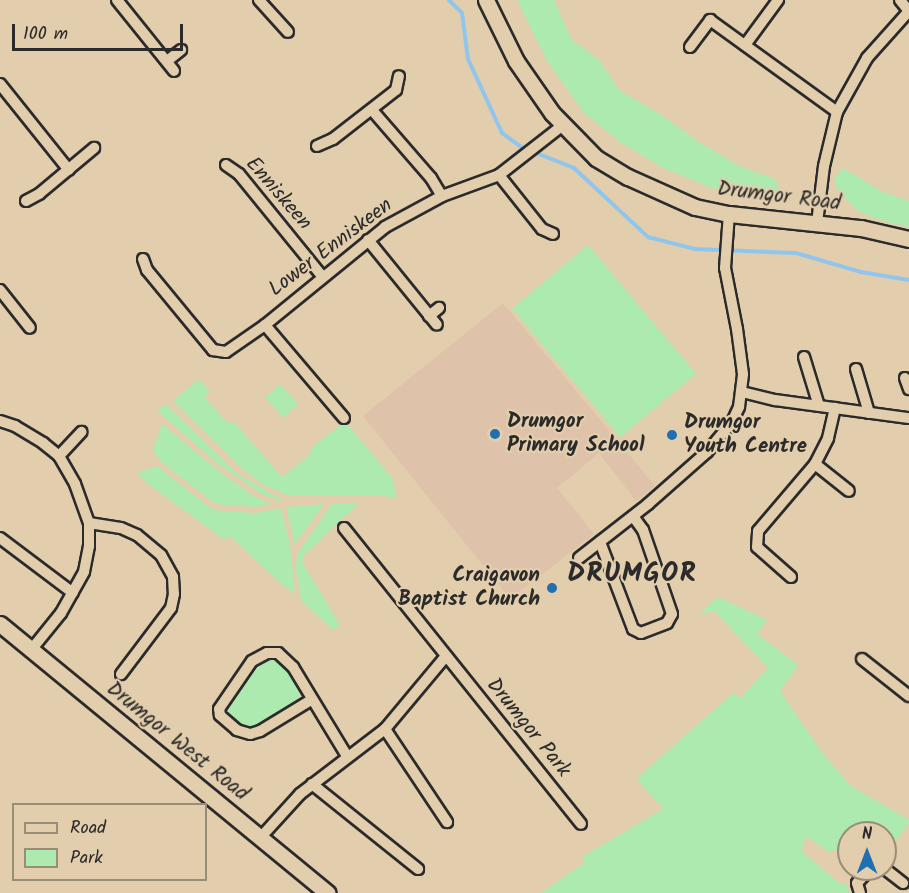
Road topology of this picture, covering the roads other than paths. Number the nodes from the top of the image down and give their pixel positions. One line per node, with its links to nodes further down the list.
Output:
1 (117, 0): 11 (street)
2 (259, 0): 7 (street)
3 (486, 0): 17 (street, Drumgor Road)
4 (778, 0): 8 (street)
5 (900, 0): 6 (street)
6 (909, 11): 16 (street)
7 (288, 32)
8 (745, 45): 9 (street); 16 (street)
9 (690, 47)
10 (181, 50): 11 (street)
11 (167, 61): 12 (street)
12 (174, 71)
13 (399, 76): 15 (street)
14 (0, 84): 21 (street)
15 (372, 110): 18 (street); 23 (street)
16 (837, 112): 26 (street)
17 (563, 125): 22 (street, Lower Enniskeen); 25 (street, Drumgor Road)
18 (317, 146)
19 (94, 148): 21 (street)
20 (226, 165): 31 (street, Enniskeen)
21 (69, 170): 24 (street)
22 (499, 175): 23 (street, Lower Enniskeen); 27 (street)
23 (442, 196): 29 (street, Lower Enniskeen)
24 (26, 201)
25 (729, 214): 26 (street, Drumgor Road); 42 (street)
26 (817, 223): 28 (street, Drumgor Road)
27 (553, 234)
28 (909, 239)
29 (368, 240): 31 (street, Lower Enniskeen); 34 (street)
30 (143, 259): 35 (street, Lower Enniskeen)
31 (322, 276): 35 (street, Lower Enniskeen)
32 (0, 290): 37 (street)
33 (439, 308): 34 (street)
34 (429, 315): 36 (street)
35 (265, 325): 46 (street)
36 (437, 325)
37 (30, 328)
38 (804, 357): 43 (street)
39 (856, 369): 45 (street)
40 (905, 378): 41 (street)
41 (909, 389)
42 (742, 392): 43 (street); 53 (street)
43 (819, 406): 44 (street)
44 (835, 408): 45 (street); 51 (street)
45 (869, 413): 47 (street)
46 (344, 418)
47 (909, 418)
48 (0, 421): 50 (street)
49 (81, 432): 50 (street)
50 (59, 456): 54 (street)
51 (815, 464): 52 (street); 59 (street)
52 (849, 491)
53 (633, 516): 57 (street); 57 (street)
54 (89, 523): 60 (street); 65 (street)
55 (344, 528): 63 (street, Drumgor Park)
56 (0, 538): 60 (street)
57 (600, 542): 58 (street)
58 (579, 558)
59 (791, 577)
60 (73, 593): 62 (street)
61 (0, 624): 62 (street, Drumgor West Road)
62 (31, 650): 73 (street, Drumgor West Road)
63 (446, 656): 68 (street); 72 (street, Drumgor Park)
64 (862, 659): 66 (street)
65 (121, 674)
66 (909, 696)
67 (311, 700): 67 (street); 69 (street)
68 (385, 729): 69 (street); 71 (street)
69 (347, 756): 70 (street)
70 (312, 783): 73 (street); 74 (street)
71 (447, 822)
72 (581, 824)
73 (261, 837): 77 (street, Drumgor West Road)
74 (418, 869)
75 (897, 878): 76 (street)
76 (903, 883)
77 (328, 893)

